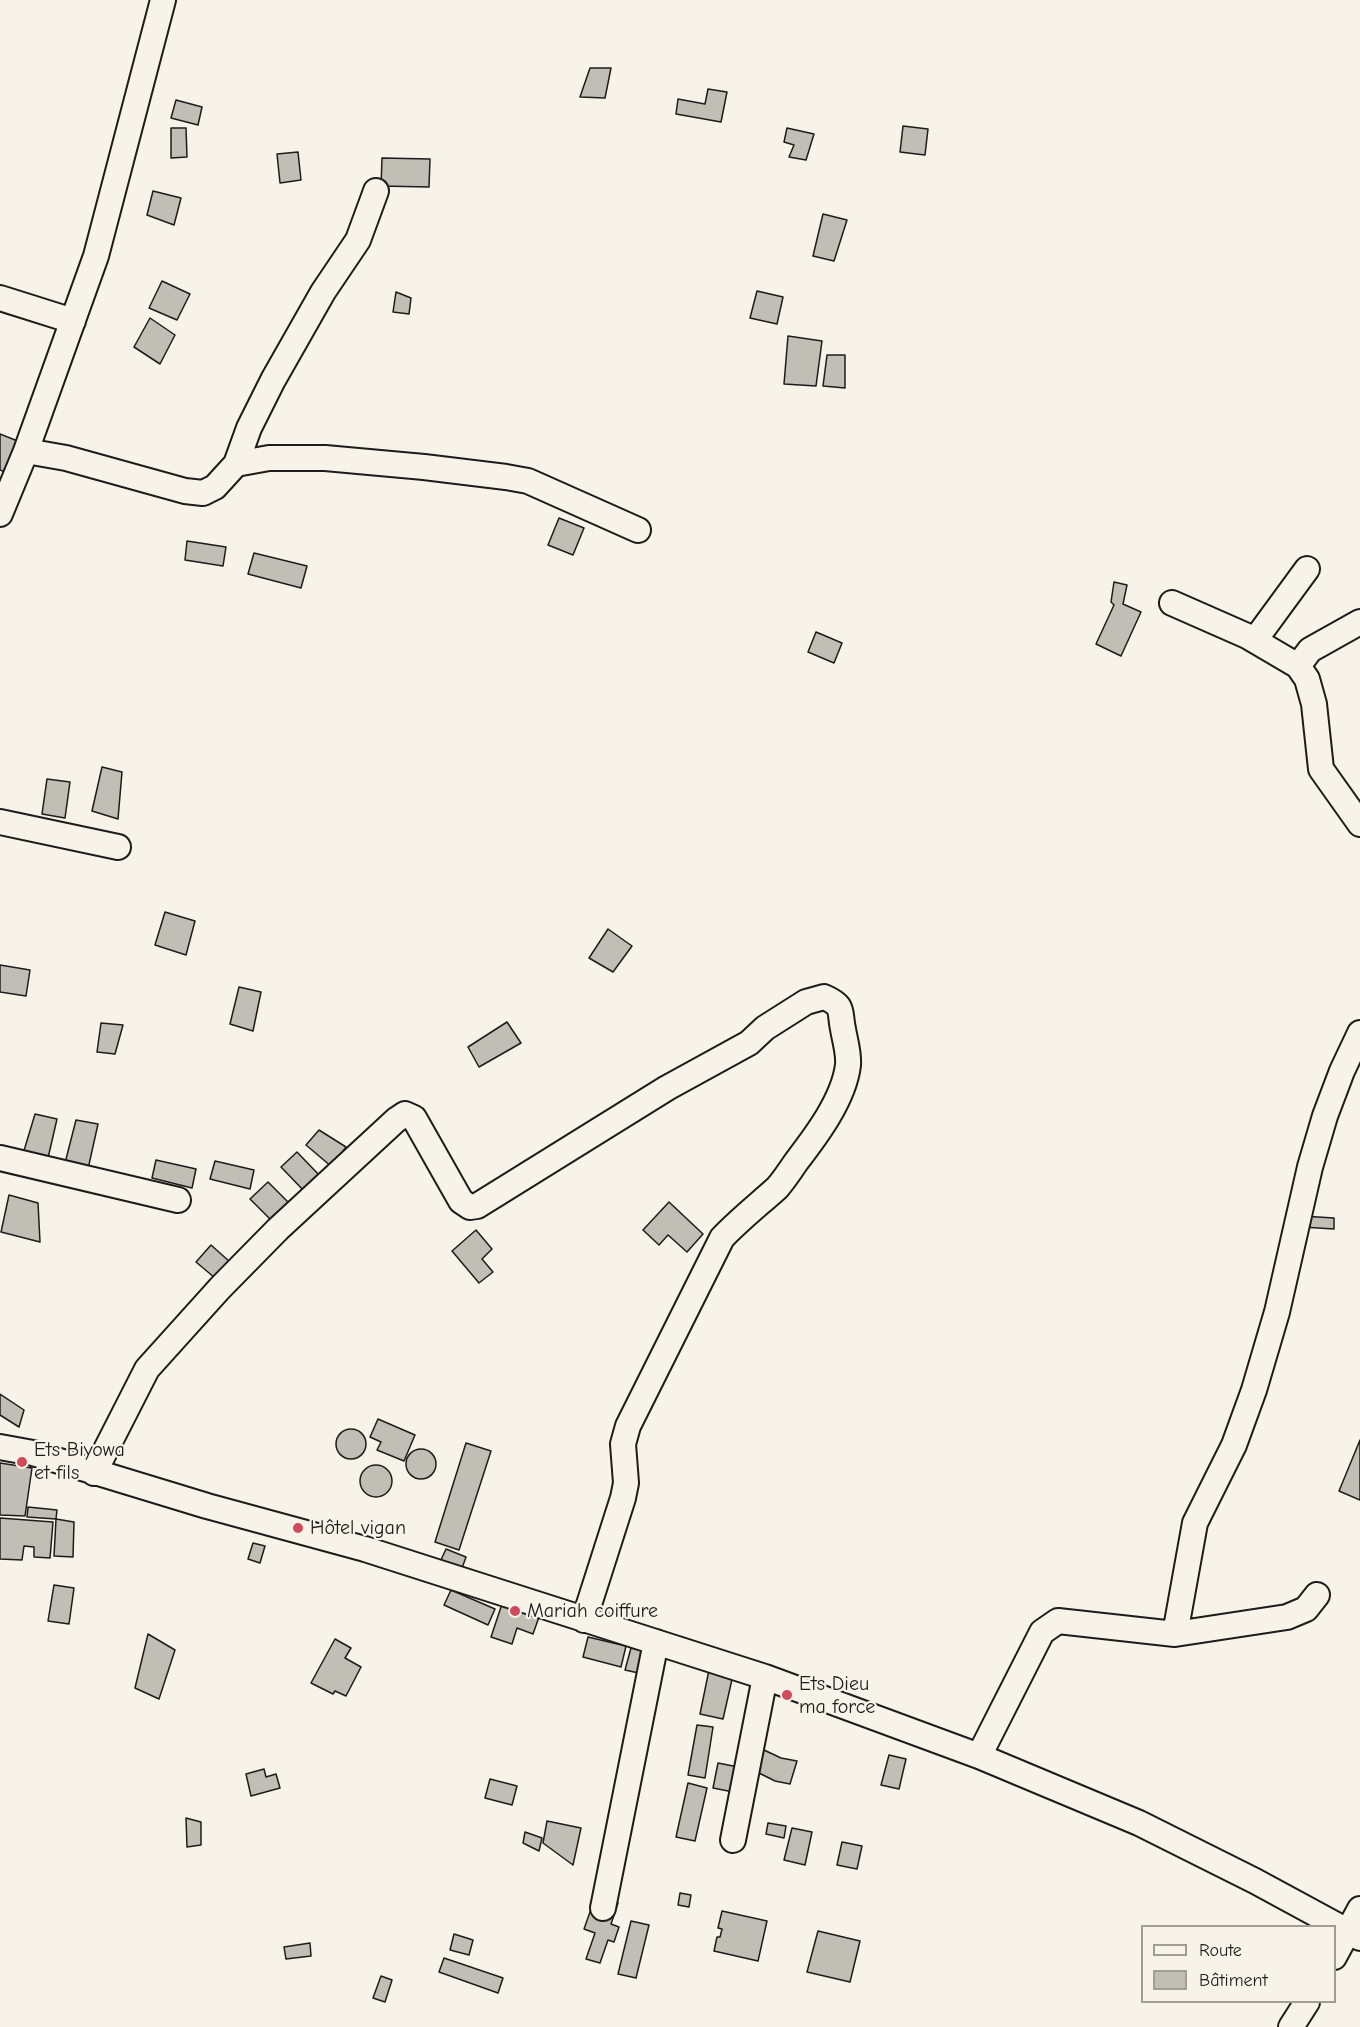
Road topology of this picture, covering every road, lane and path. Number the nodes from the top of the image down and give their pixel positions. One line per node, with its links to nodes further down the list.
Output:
1 (163, 0): 4 (street)
2 (376, 191): 6 (street)
3 (0, 298): 4 (street)
4 (73, 321): 5 (street)
5 (26, 451): 6 (street); 7 (street)
6 (236, 464): 8 (street)
7 (0, 514)
8 (638, 530)
9 (1307, 569): 12 (street)
10 (1172, 603): 12 (street)
11 (1360, 622): 13 (street)
12 (1255, 640): 13 (street)
13 (1298, 666): 15 (street)
14 (0, 822): 16 (street)
15 (1360, 824)
16 (118, 847)
17 (1360, 1034): 24 (street)
18 (0, 1158): 19 (street)
19 (178, 1200)
20 (0, 1447): 21 (street)
21 (94, 1473): 23 (street); 23 (street)
22 (1317, 1595): 24 (street)
23 (584, 1620): 25 (street)
24 (1175, 1634): 27 (street)
25 (656, 1642): 26 (street); 29 (street)
26 (765, 1677): 27 (street); 28 (street)
27 (979, 1756): 31 (street)
28 (733, 1840)
29 (603, 1908)
30 (1360, 1909): 31 (street)
31 (1354, 1934): 32 (street)
32 (1336, 1956)
33 (1306, 2003): 34 (street)
34 (1291, 2027)

